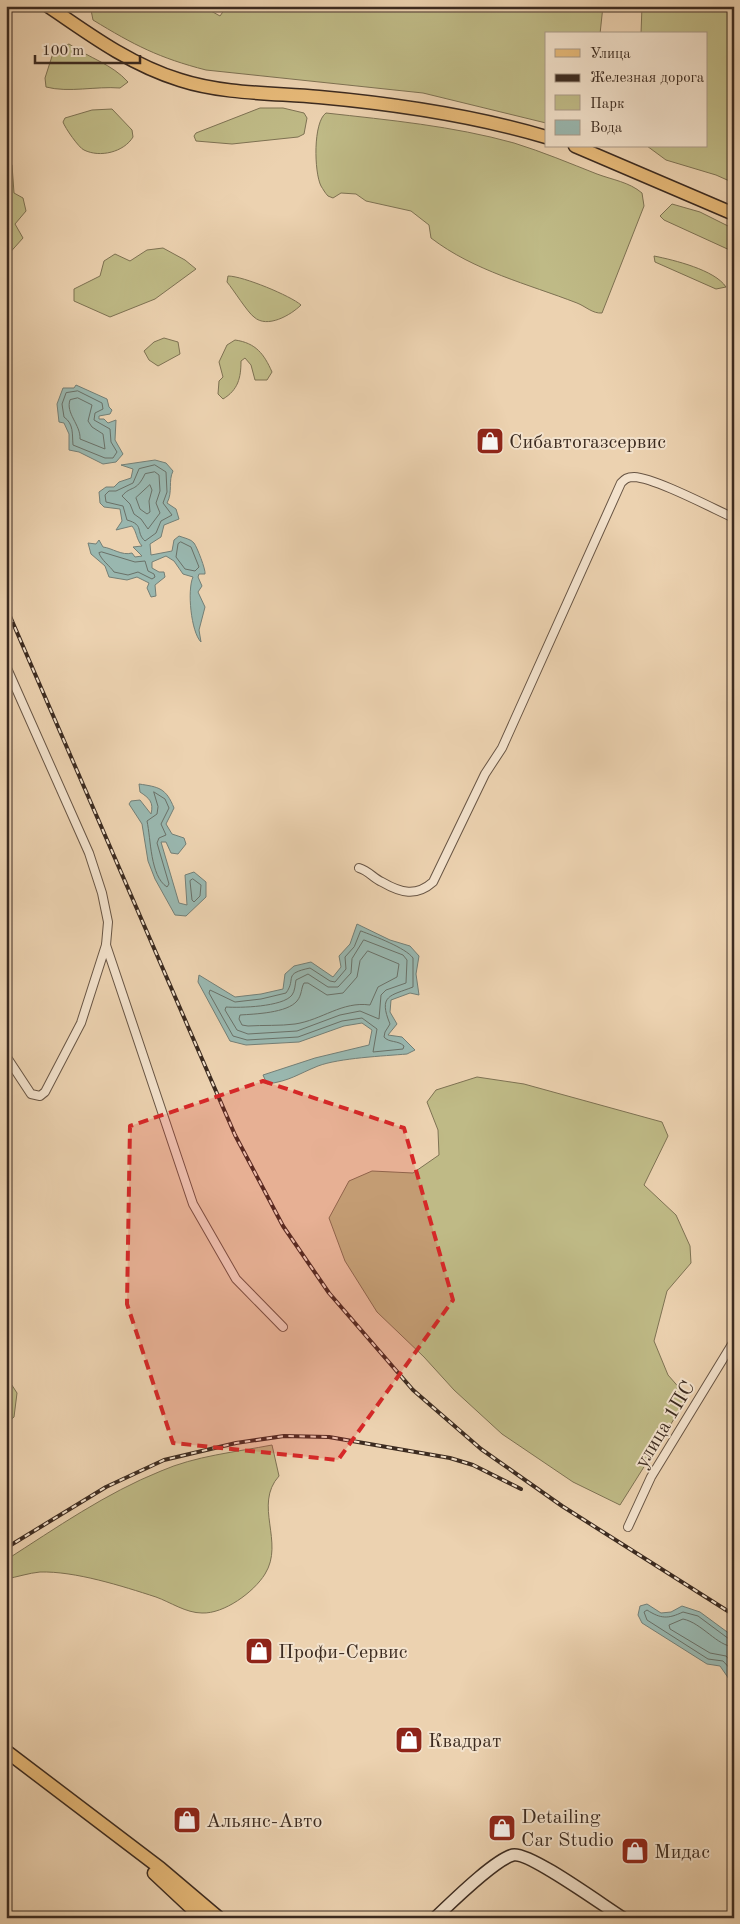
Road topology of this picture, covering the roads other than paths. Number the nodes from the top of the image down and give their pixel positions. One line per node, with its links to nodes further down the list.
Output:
1 (48, 6): 2 (main road)
2 (545, 137)
3 (580, 148): 4 (main road)
4 (734, 214)
5 (734, 518): 7 (street)
6 (6, 666): 8 (street)
7 (359, 868)
8 (106, 945): 9 (street); 10 (street)
9 (6, 1056)
10 (283, 1327)
11 (734, 1341): 12 (street, улица 1ПС)
12 (628, 1527)
13 (6, 1751): 14 (main road)
14 (98, 1823): 15 (main road); 16 (main road)
15 (202, 1918)
16 (219, 1918)
17 (435, 1918): 18 (street)
18 (623, 1918)

